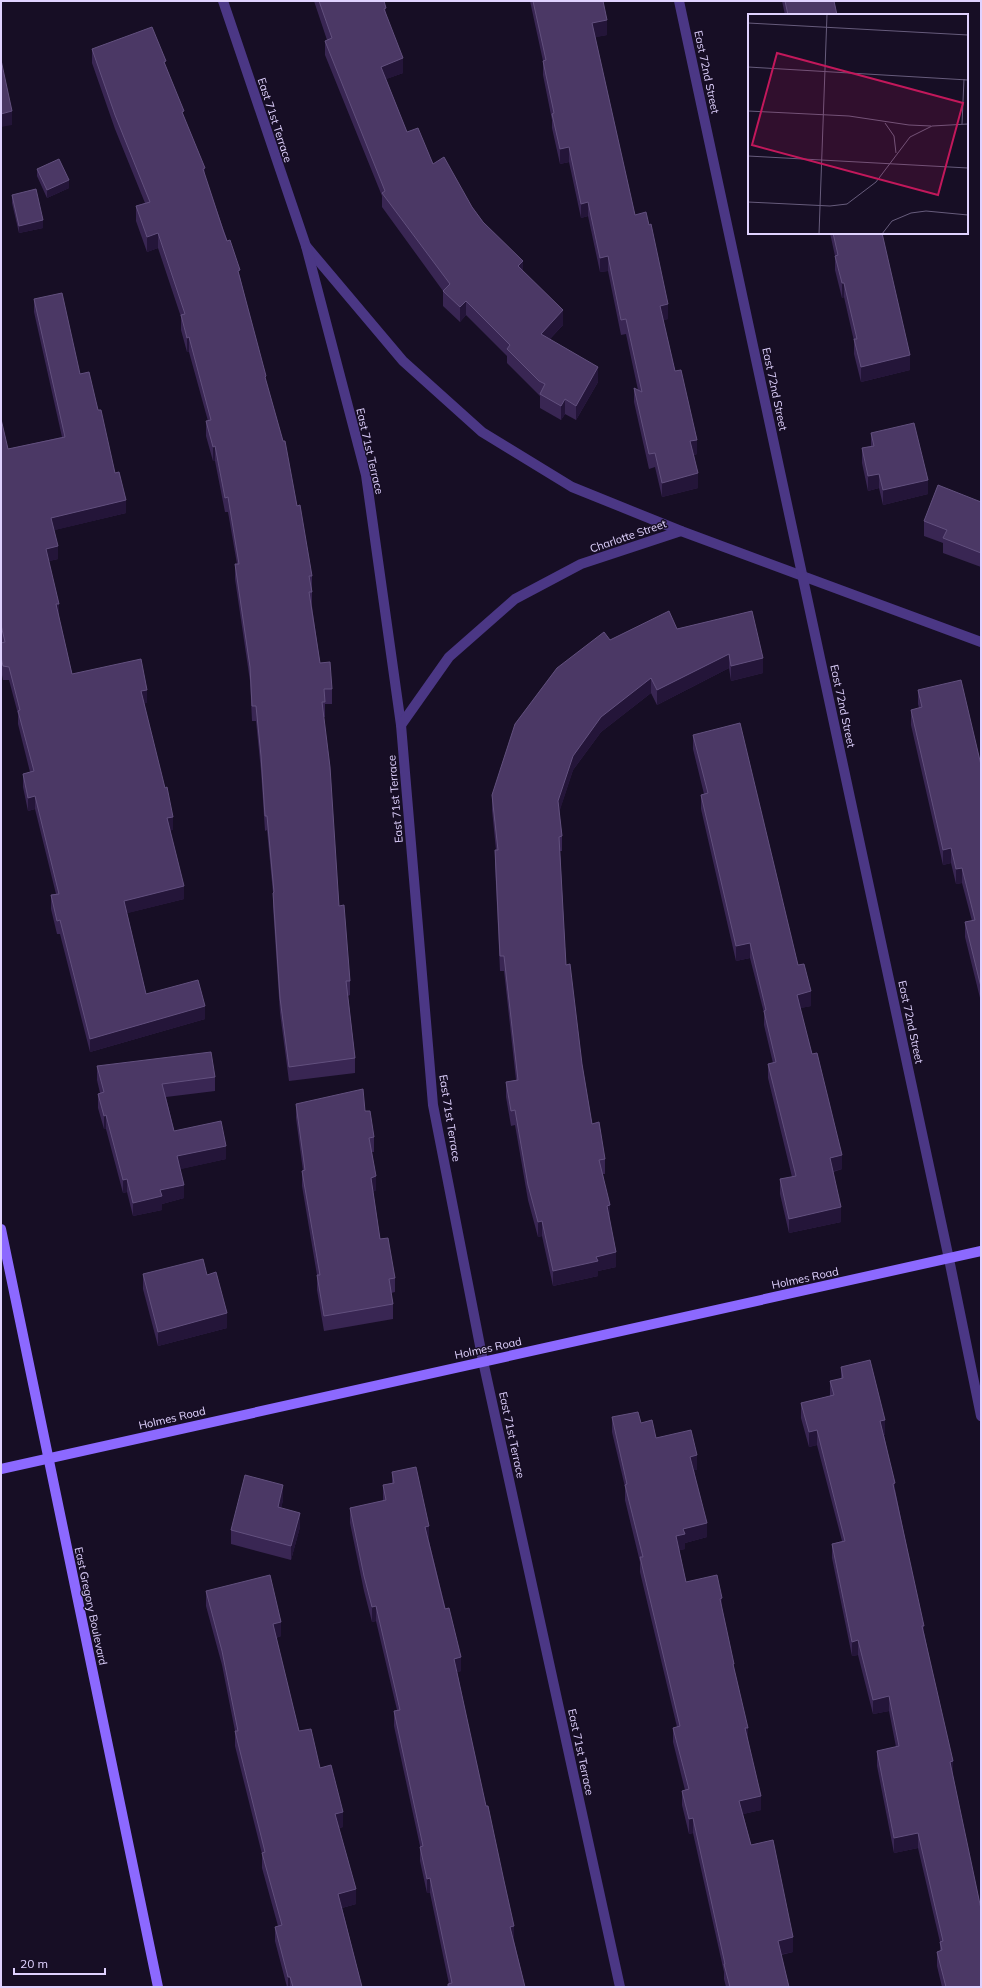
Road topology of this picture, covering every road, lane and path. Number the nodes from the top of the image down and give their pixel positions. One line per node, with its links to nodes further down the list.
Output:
1 (223, 1): 3 (street, East 71st Terrace)
2 (679, 1): 5 (street, East 72nd Street)
3 (306, 246): 4 (street, East 71st Terrace); 7 (street, East 71st Terrace)
4 (681, 530): 5 (street, Charlotte Street); 7 (street, Charlotte Street)
5 (802, 576): 6 (street, Charlotte Street); 10 (street, East 72nd Street)
6 (981, 642)
7 (401, 725): 11 (street, East 71st Terrace)
8 (1, 1229): 13 (main road, East Gregory Boulevard)
9 (981, 1251): 10 (main road, Holmes Road)
10 (949, 1258): 11 (main road, Holmes Road); 12 (street, East 72nd Street)
11 (483, 1361): 13 (main road, Holmes Road); 16 (street, East 71st Terrace)
12 (981, 1416)
13 (48, 1458): 14 (main road, Holmes Road); 15 (main road, East Gregory Boulevard)
14 (1, 1469)
15 (158, 1987)
16 (620, 1987)

